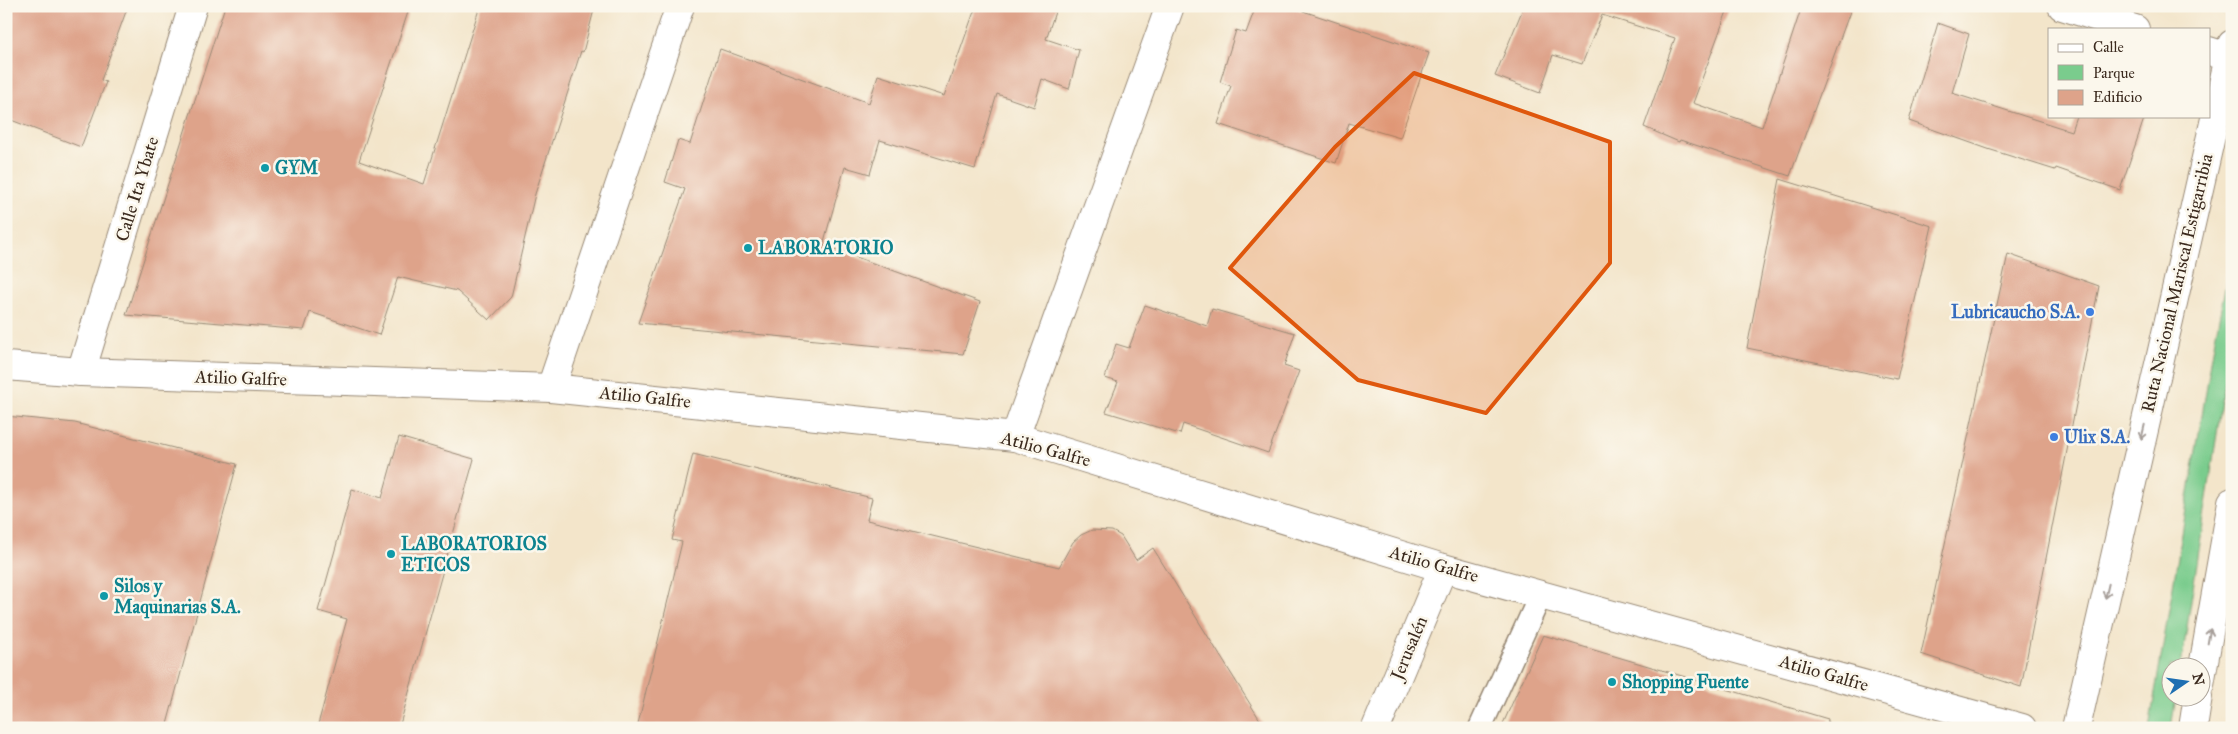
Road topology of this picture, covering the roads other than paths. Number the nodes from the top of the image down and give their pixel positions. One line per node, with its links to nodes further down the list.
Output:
1 (193, 6): 10 (main road, Calle Ita Ybate)
2 (680, 6): 11 (main road)
3 (1170, 6): 12 (main road)
4 (2062, 6): 5 (main road)
5 (2132, 28)
6 (2223, 51): 7 (main road, Ruta Nacional Mariscal Estigarribia, one-way to 7)
7 (2210, 111)
8 (2208, 118): 21 (main road, Ruta Nacional Mariscal Estigarribia, one-way to 21)
9 (6, 366): 10 (main road, Atilio Galfre)
10 (81, 372): 11 (main road, Atilio Galfre)
11 (551, 388): 12 (main road, Atilio Galfre)
12 (1015, 437): 14 (main road, Atilio Galfre)
13 (2232, 502): 16 (main road, one-way to 13)
14 (1442, 568): 15 (main road, Atilio Galfre); 18 (main road, Jerusalén)
15 (1541, 594): 19 (lane); 20 (main road, Atilio Galfre)
16 (2205, 656)
17 (2196, 706): 22 (main road)
18 (1376, 728)
19 (1480, 728)
20 (2022, 728)
21 (2076, 728)
22 (2193, 728)

